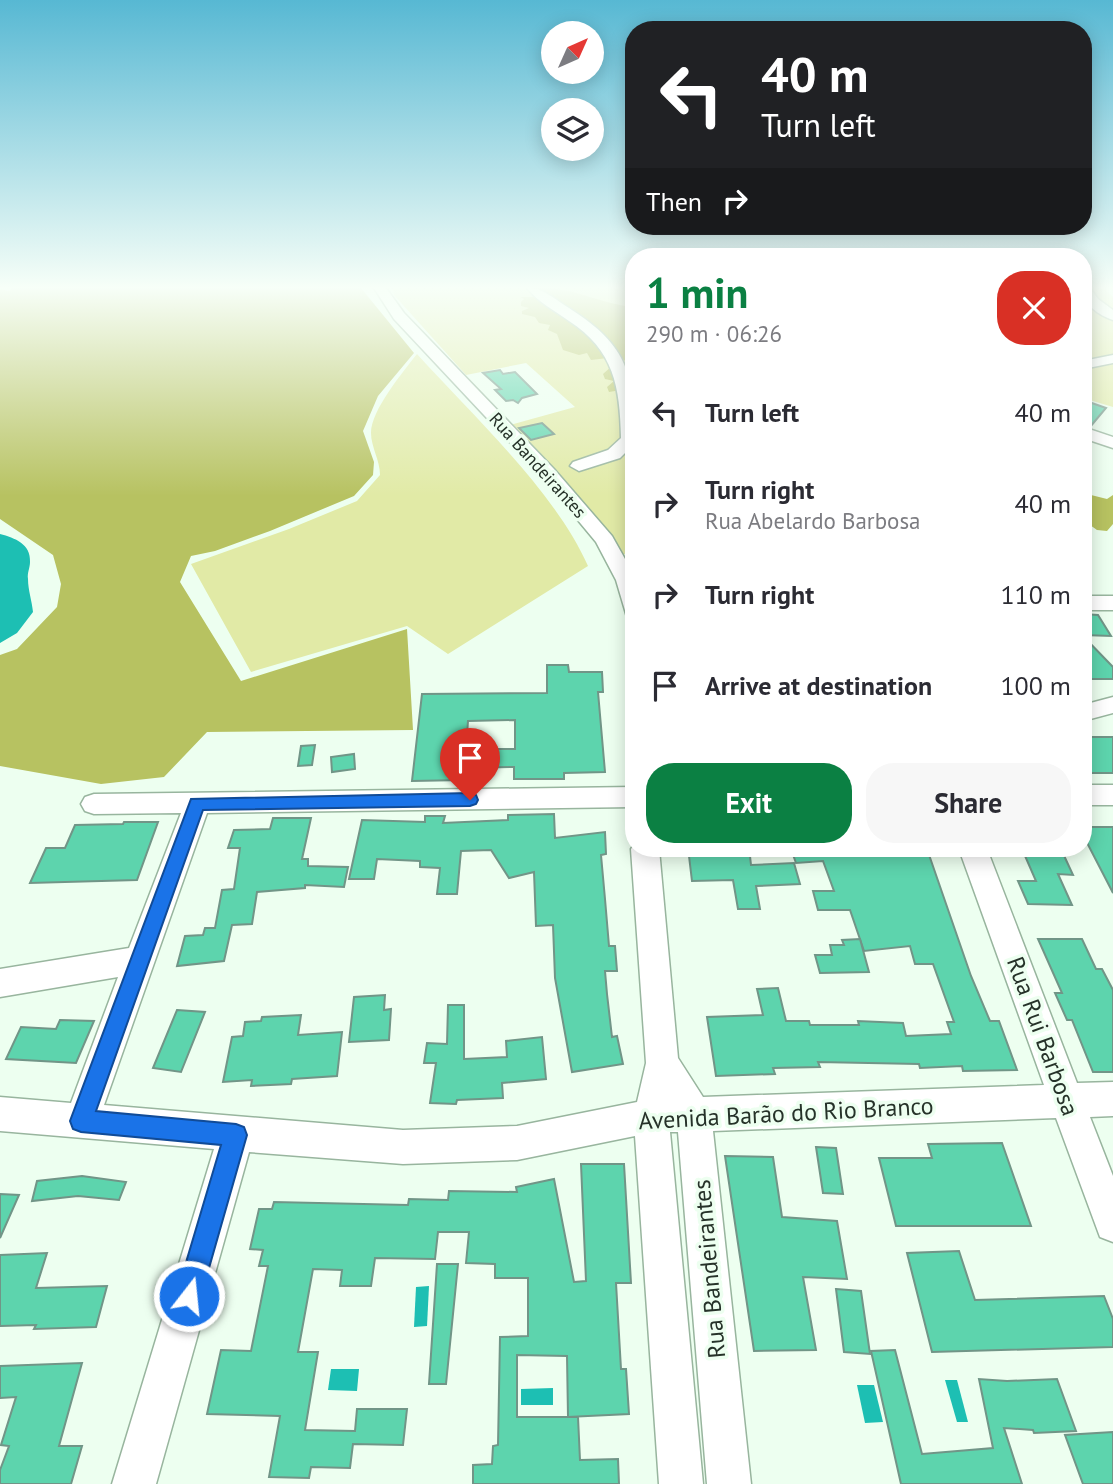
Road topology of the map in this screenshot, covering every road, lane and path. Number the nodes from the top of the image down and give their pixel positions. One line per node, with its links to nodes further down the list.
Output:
1 (441, 357): 9 (street, Rua Bandeirantes)
2 (614, 357): 5 (street)
3 (1092, 358): 4 (street)
4 (1113, 359)
5 (625, 388)
6 (1092, 435): 8 (street)
7 (625, 443): 9 (street)
8 (1113, 443)
9 (548, 473): 10 (street, Rua Bandeirantes)
10 (625, 578)
11 (1092, 603): 12 (street)
12 (1113, 603)
13 (1113, 705): 14 (street)
14 (1092, 711)
15 (1092, 795): 16 (street)
16 (1113, 795)
17 (625, 797): 19 (street)
18 (93, 804): 19 (street)
19 (197, 804): 22 (street)
20 (646, 857): 24 (street, Rua Bandeirantes)
21 (976, 857): 26 (street, Rua Rui Barbosa)
22 (139, 960): 23 (street); 30 (street)
23 (0, 982)
24 (662, 1063): 28 (street, Rua Bandeirantes); 29 (street, Rua Bandeirantes)
25 (1113, 1099): 26 (street, Avenida Barão do Rio Branco)
26 (1066, 1100): 28 (street, Avenida Barão do Rio Branco); 32 (street, Rua Rui Barbosa)
27 (0, 1114): 30 (street, Avenida Barão do Rio Branco)
28 (694, 1114): 29 (street, Avenida Barão do Rio Branco); 35 (street, Rua Bandeirantes)
29 (651, 1116): 31 (street, Avenida Barão do Rio Branco); 34 (street, Rua Bandeirantes)
30 (81, 1121): 31 (street, Avenida Barão do Rio Branco)
31 (236, 1135): 33 (street)
32 (1113, 1224)
33 (134, 1484)
34 (681, 1484)
35 (729, 1484)

